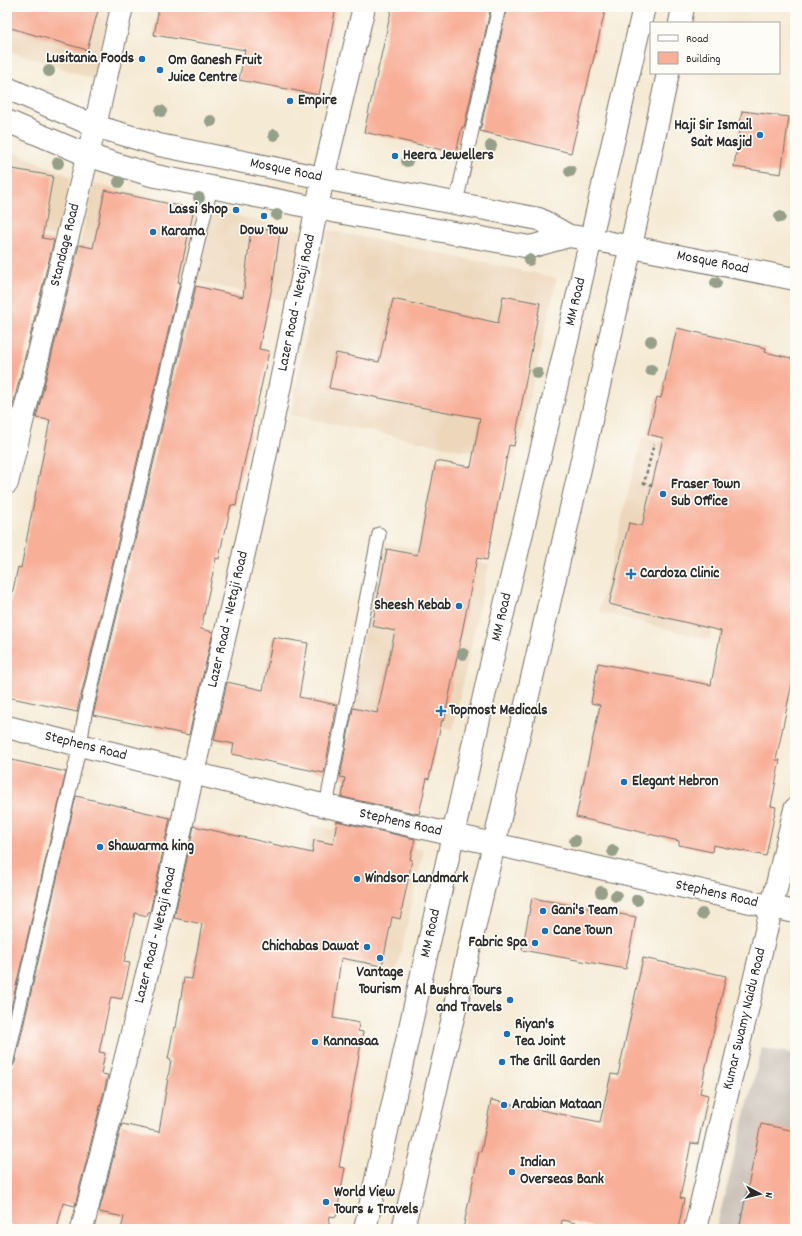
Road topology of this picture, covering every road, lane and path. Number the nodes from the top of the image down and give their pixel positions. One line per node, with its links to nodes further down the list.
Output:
1 (122, 7): 10 (street, Standage Road)
2 (364, 7): 12 (street, Lazer Road - Netaji Road)
3 (499, 7): 14 (lane)
4 (644, 7): 17 (street, MM Road)
5 (684, 7): 6 (street)
6 (680, 22)
7 (668, 74): 18 (street)
8 (7, 88): 10 (street, Mosque Road)
9 (7, 121): 11 (street, Mosque Road)
10 (95, 126): 11 (street, Standage Road); 12 (street, Mosque Road)
11 (87, 155): 13 (street, Mosque Road); 21 (street, Standage Road)
12 (323, 178): 14 (street, Mosque Road); 15 (street, Lazer Road - Netaji Road)
13 (211, 187): 15 (street, Mosque Road); 25 (lane)
14 (456, 203): 16 (street, Mosque Road)
15 (316, 208): 16 (street, Mosque Road); 26 (street, Lazer Road - Netaji Road)
16 (569, 236): 17 (street, Mosque Road)
17 (591, 239): 18 (street, Mosque Road); 29 (street, MM Road)
18 (631, 246): 19 (street, Mosque Road); 30 (street)
19 (795, 279)
20 (654, 444): 22 (path)
21 (7, 483)
22 (652, 485)
23 (379, 534): 27 (lane)
24 (7, 727): 25 (street, Stephens Road)
25 (80, 745): 26 (street, Stephens Road); 33 (lane)
26 (193, 773): 27 (street, Stephens Road); 34 (street, Lazer Road - Netaji Road)
27 (326, 806): 29 (street, Stephens Road)
28 (795, 809): 31 (street, Kumar Swamy Naidu Road)
29 (453, 835): 30 (street, Stephens Road); 35 (street, MM Road)
30 (494, 844): 31 (street, Stephens Road); 36 (street)
31 (773, 907): 32 (street, Stephens Road); 37 (street, Kumar Swamy Naidu Road)
32 (795, 912)
33 (7, 1060)
34 (82, 1229)
35 (365, 1229)
36 (403, 1229)
37 (695, 1229)

